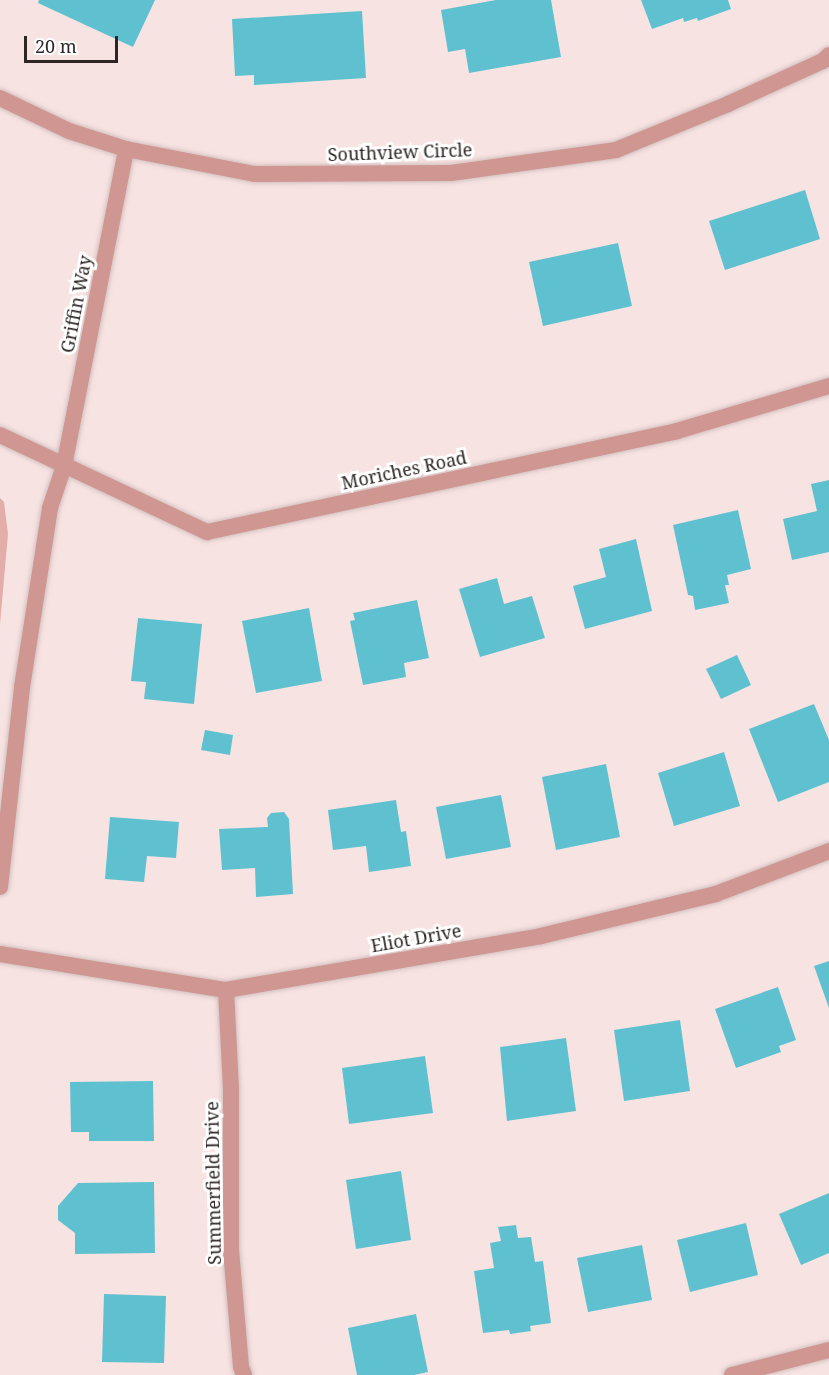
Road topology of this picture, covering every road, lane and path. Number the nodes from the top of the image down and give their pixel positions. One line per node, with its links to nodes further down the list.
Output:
1 (829, 55): 3 (street, Southview Circle)
2 (0, 98): 3 (street, Southview Circle)
3 (126, 149): 6 (street, Griffin Way)
4 (829, 386): 6 (street, Moriches Road)
5 (0, 435): 6 (street, Moriches Road)
6 (64, 466): 8 (street, Griffin Way)
7 (829, 851): 10 (street, Eliot Drive)
8 (0, 887)
9 (0, 954): 10 (street, Eliot Drive)
10 (226, 990): 12 (street, Summerfield Drive)
11 (829, 1350): 13 (street)
12 (244, 1375)
13 (732, 1375)

